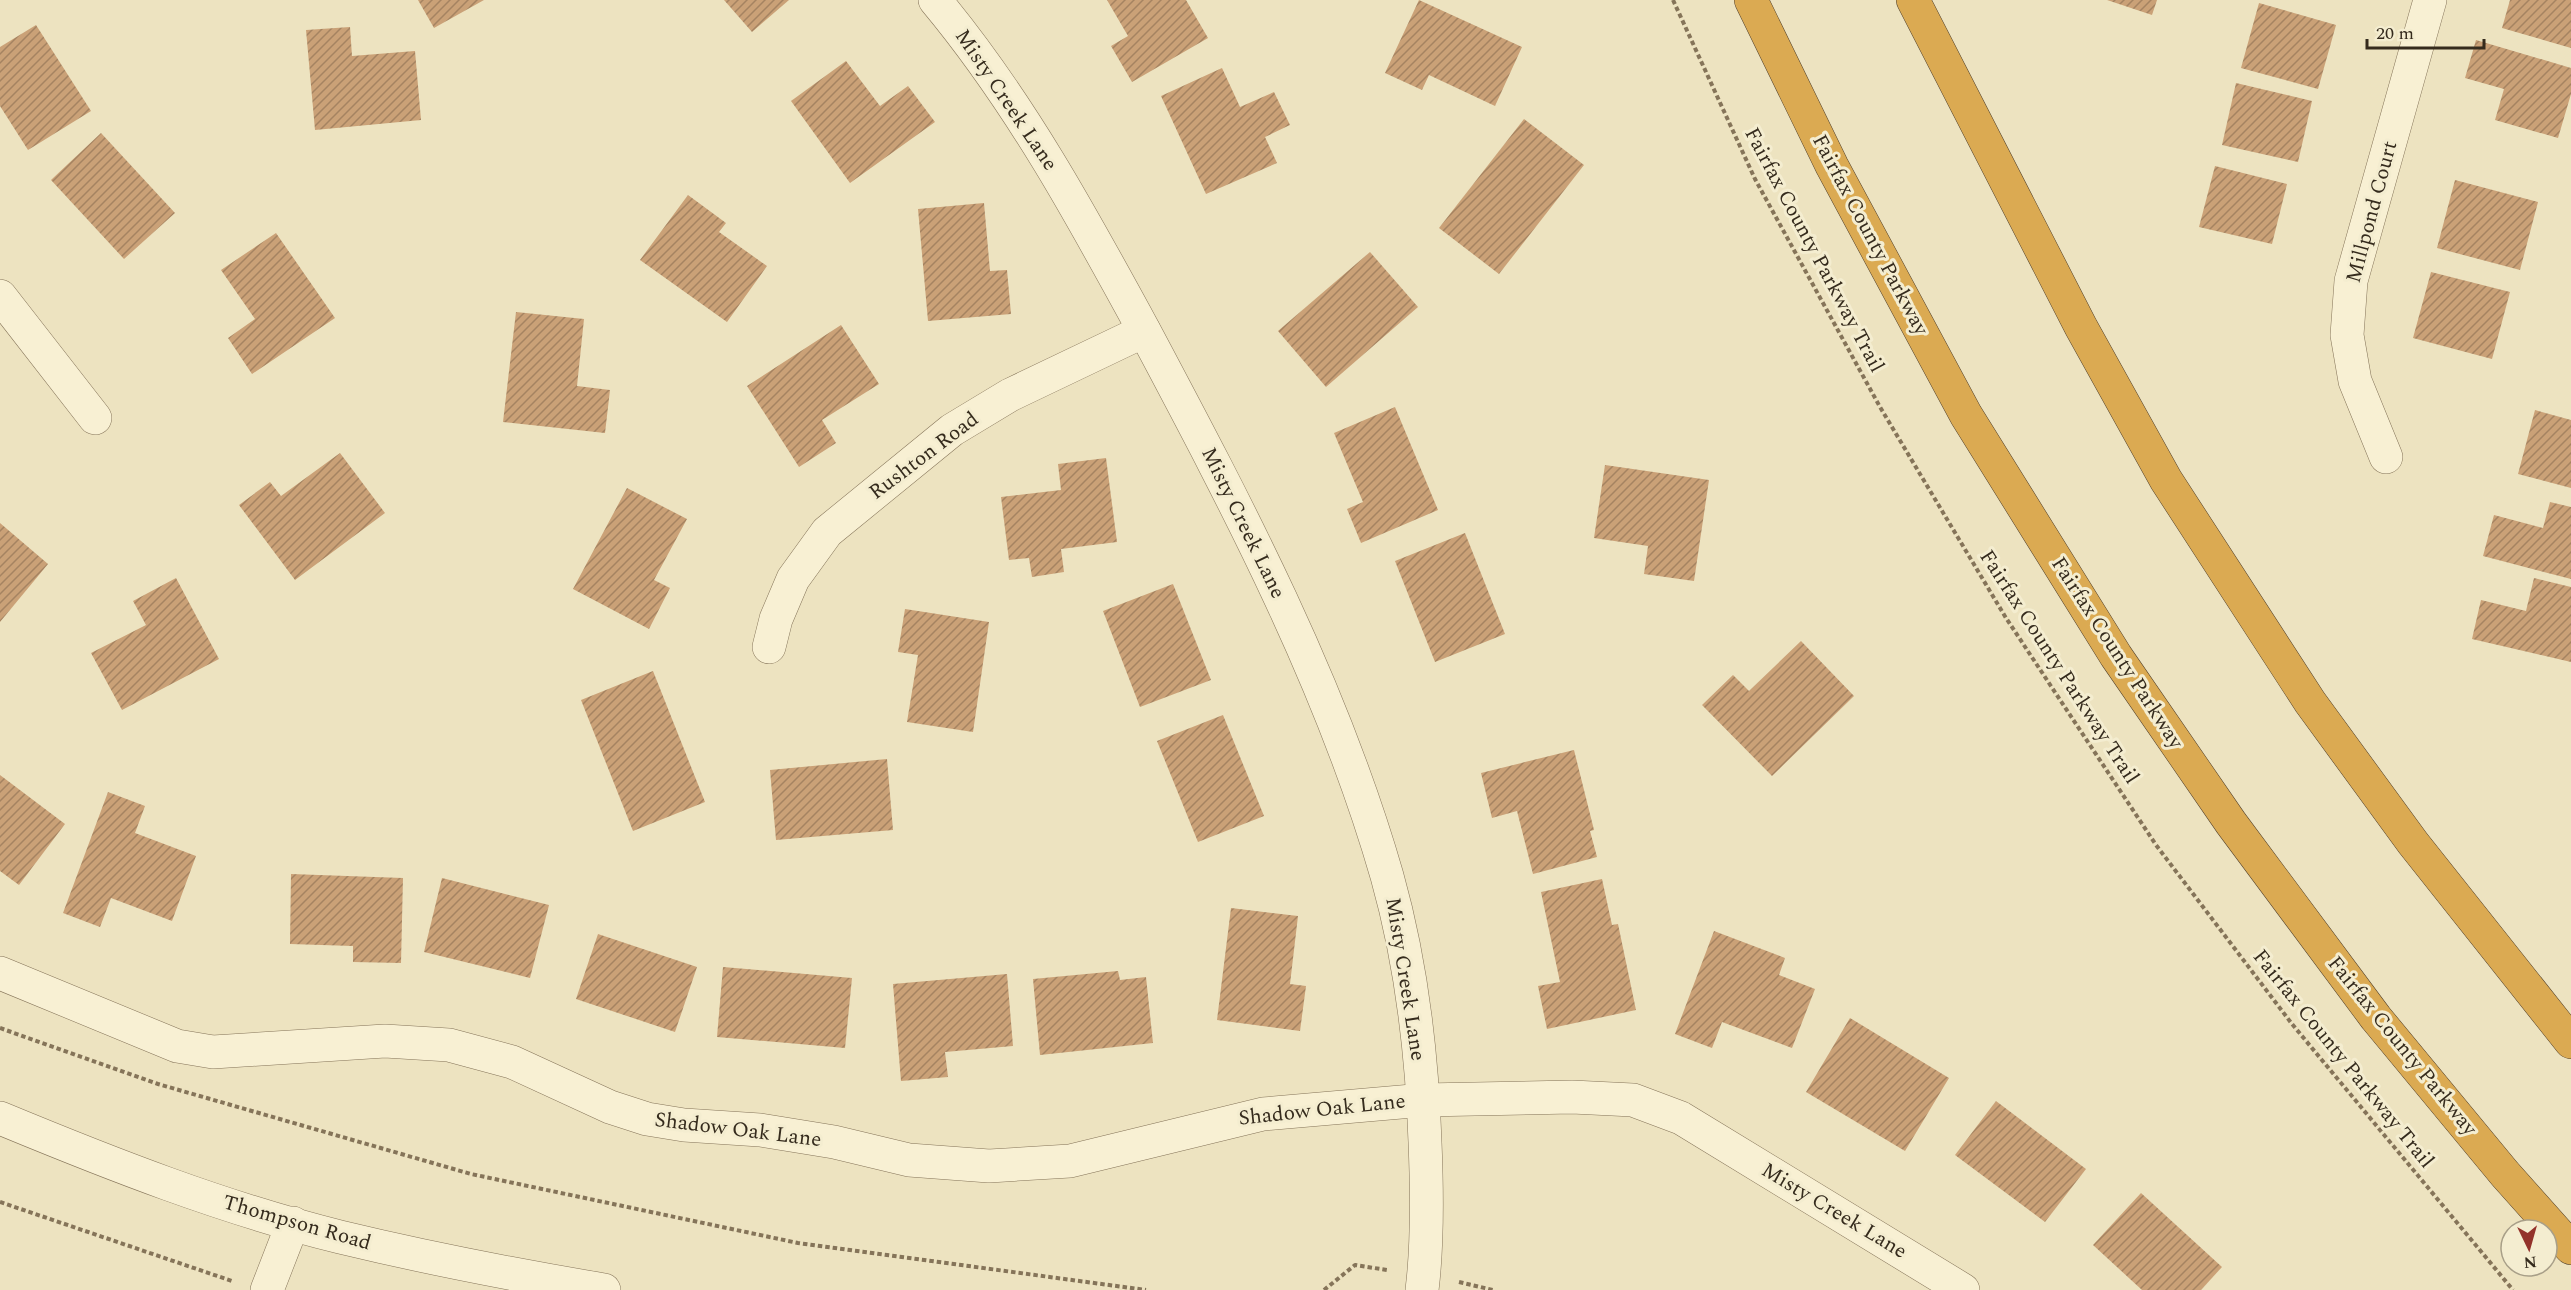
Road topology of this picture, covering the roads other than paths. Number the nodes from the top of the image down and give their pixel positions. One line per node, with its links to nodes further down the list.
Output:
1 (935, 0): 6 (street, Misty Creek Lane)
2 (1751, 0): 15 (highway, Fairfax County Parkway)
3 (1913, 0): 11 (highway)
4 (2430, 0): 8 (street, Millpond Court)
5 (0, 296): 7 (street)
6 (1144, 331): 9 (street, Rushton Road); 12 (street, Misty Creek Lane)
7 (95, 418)
8 (2386, 458)
9 (769, 647)
10 (0, 973): 12 (street, Shadow Oak Lane)
11 (2571, 1042)
12 (1424, 1100): 18 (street, Misty Creek Lane); 19 (street, Misty Creek Lane)
13 (0, 1118): 14 (street, Thompson Road)
14 (293, 1223): 16 (street); 17 (street, Thompson Road)
15 (2571, 1248)
16 (267, 1290)
17 (604, 1290)
18 (1422, 1290)
19 (1963, 1290)

